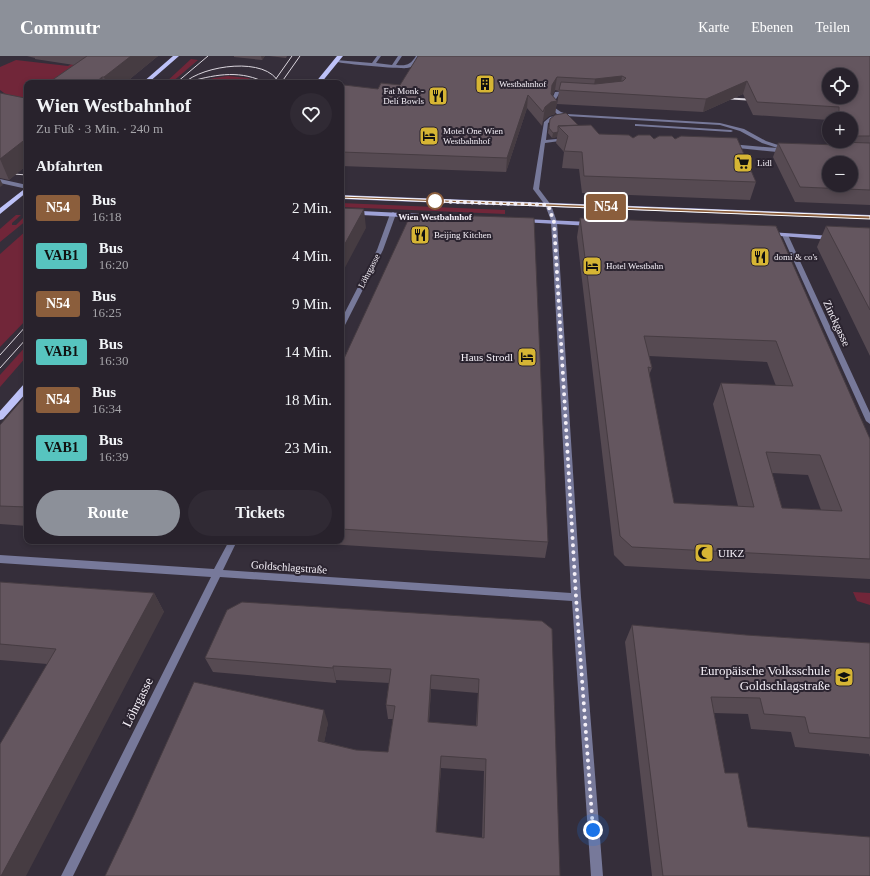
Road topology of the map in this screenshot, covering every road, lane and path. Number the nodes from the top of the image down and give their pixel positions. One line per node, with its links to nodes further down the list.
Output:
1 (176, 56): 9 (main road)
2 (340, 56): 6 (main road)
3 (379, 56): 7 (street)
4 (400, 56): 8 (street)
5 (418, 56): 8 (street)
6 (336, 61): 7 (street); 10 (main road)
7 (373, 65): 8 (street)
8 (393, 67)
9 (148, 80)
10 (320, 80)
11 (575, 91): 12 (street)
12 (566, 115): 14 (street); 15 (street)
13 (572, 139): 14 (street)
14 (544, 142): 20 (street)
15 (723, 146)
16 (0, 181): 17 (street)
17 (24, 187)
18 (24, 191): 21 (main road)
19 (344, 197): 20 (main road)
20 (548, 205): 25 (main road); 27 (street)
21 (0, 212)
22 (344, 212): 23 (main road)
23 (393, 214): 24 (main road); 32 (street, Löhrgasse)
24 (431, 216)
25 (870, 217)
26 (520, 220): 27 (main road)
27 (554, 222): 28 (main road); 39 (street)
28 (594, 224)
29 (761, 233): 30 (main road)
30 (785, 235): 31 (main road); 35 (street, Zinckgasse)
31 (839, 238)
32 (344, 321)
33 (24, 389): 34 (main road)
34 (0, 417)
35 (870, 421)
36 (231, 544): 38 (street, Löhrgasse)
37 (0, 559): 38 (street, Goldschlagstraße)
38 (216, 574): 39 (street, Goldschlagstraße); 40 (street, Löhrgasse)
39 (576, 597): 41 (street)
40 (67, 876)
41 (596, 876)

